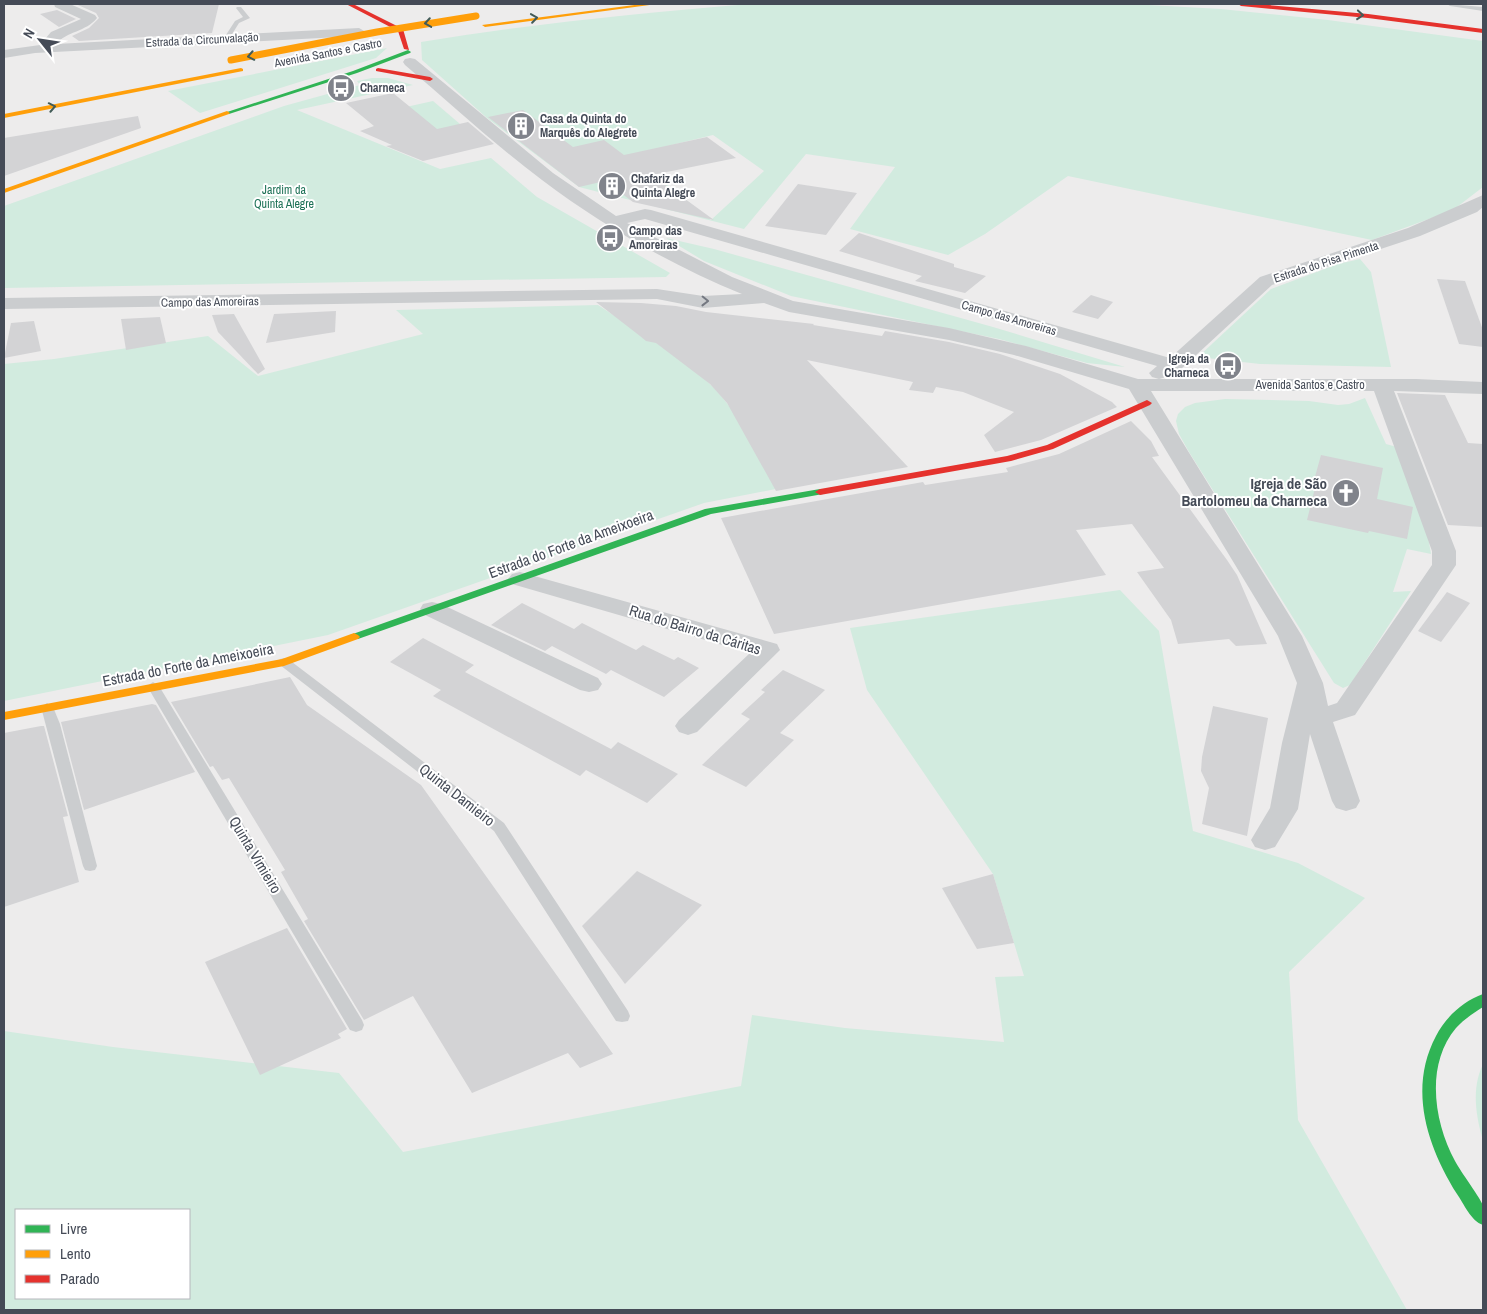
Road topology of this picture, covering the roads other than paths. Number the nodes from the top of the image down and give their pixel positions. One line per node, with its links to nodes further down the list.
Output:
1 (60, 4): 14 (street)
2 (349, 4): 11 (main road)
3 (566, 4): 19 (main road, Avenida Santos e Castro, one-way to 19, bridge)
4 (654, 4): 21 (main road, Avenida Santos e Castro, one-way to 4)
5 (1241, 4): 12 (main road, one-way to 12)
6 (1350, 4): 10 (main road)
7 (1450, 4): 9 (lane)
8 (239, 8): 13 (lane)
9 (1481, 8)
10 (1483, 21)
11 (401, 30): 13 (street, Estrada da Circunvalação); 16 (main road)
12 (1483, 32)
13 (227, 38): 14 (street, Estrada da Circunvalação)
14 (44, 49): 15 (street, Estrada da Circunvalação)
15 (4, 54)
16 (409, 57): 17 (main road, Campo das Amoreiras); 18 (main road, Campo das Amoreiras); 20 (street, Campo das Amoreiras)
17 (378, 70): 18 (main road, Campo das Amoreiras); 20 (main road, Campo das Amoreiras)
18 (355, 72): 22 (main road, Campo das Amoreiras)
19 (146, 76)
20 (430, 79): 24 (street, Campo das Amoreiras)
21 (4, 116)
22 (4, 192)
23 (1483, 200): 29 (street, Estrada do Pisa Pimenta)
24 (613, 222): 25 (street, Campo das Amoreiras); 29 (street, Campo das Amoreiras)
25 (726, 281): 26 (street, Campo das Amoreiras); 27 (street, Campo das Amoreiras)
26 (657, 294): 27 (street, Campo das Amoreiras, one-way to 27); 28 (street, Campo das Amoreiras)
27 (766, 298): 32 (street, Campo das Amoreiras)
28 (4, 304)
29 (1174, 365): 32 (street, Estrada do Pisa Pimenta)
30 (1382, 385): 31 (street, Avenida Santos e Castro); 32 (street, Avenida Santos e Castro); 41 (street)
31 (1483, 388)
32 (1142, 394): 33 (main road, Estrada do Forte da Ameixoeira); 36 (street)
33 (520, 579): 34 (main road, Estrada do Forte da Ameixoeira); 42 (street, Rua do Bairro da Cáritas)
34 (432, 609): 35 (main road, Estrada do Forte da Ameixoeira); 37 (street)
35 (284, 662): 38 (main road, Estrada do Forte da Ameixoeira); 47 (lane, Quinta Damieiro)
36 (1310, 683): 41 (street); 44 (street)
37 (589, 684)
38 (153, 686): 39 (main road, Estrada do Forte da Ameixoeira); 48 (lane, Quinta Vimieiro)
39 (47, 707): 40 (main road, Estrada do Forte da Ameixoeira); 45 (lane)
40 (4, 716)
41 (1318, 718): 43 (street)
42 (688, 726)
43 (1346, 801)
44 (1265, 840)
45 (90, 866)
46 (1483, 1000): 49 (main road)
47 (622, 1016)
48 (356, 1025)
49 (1483, 1218)

